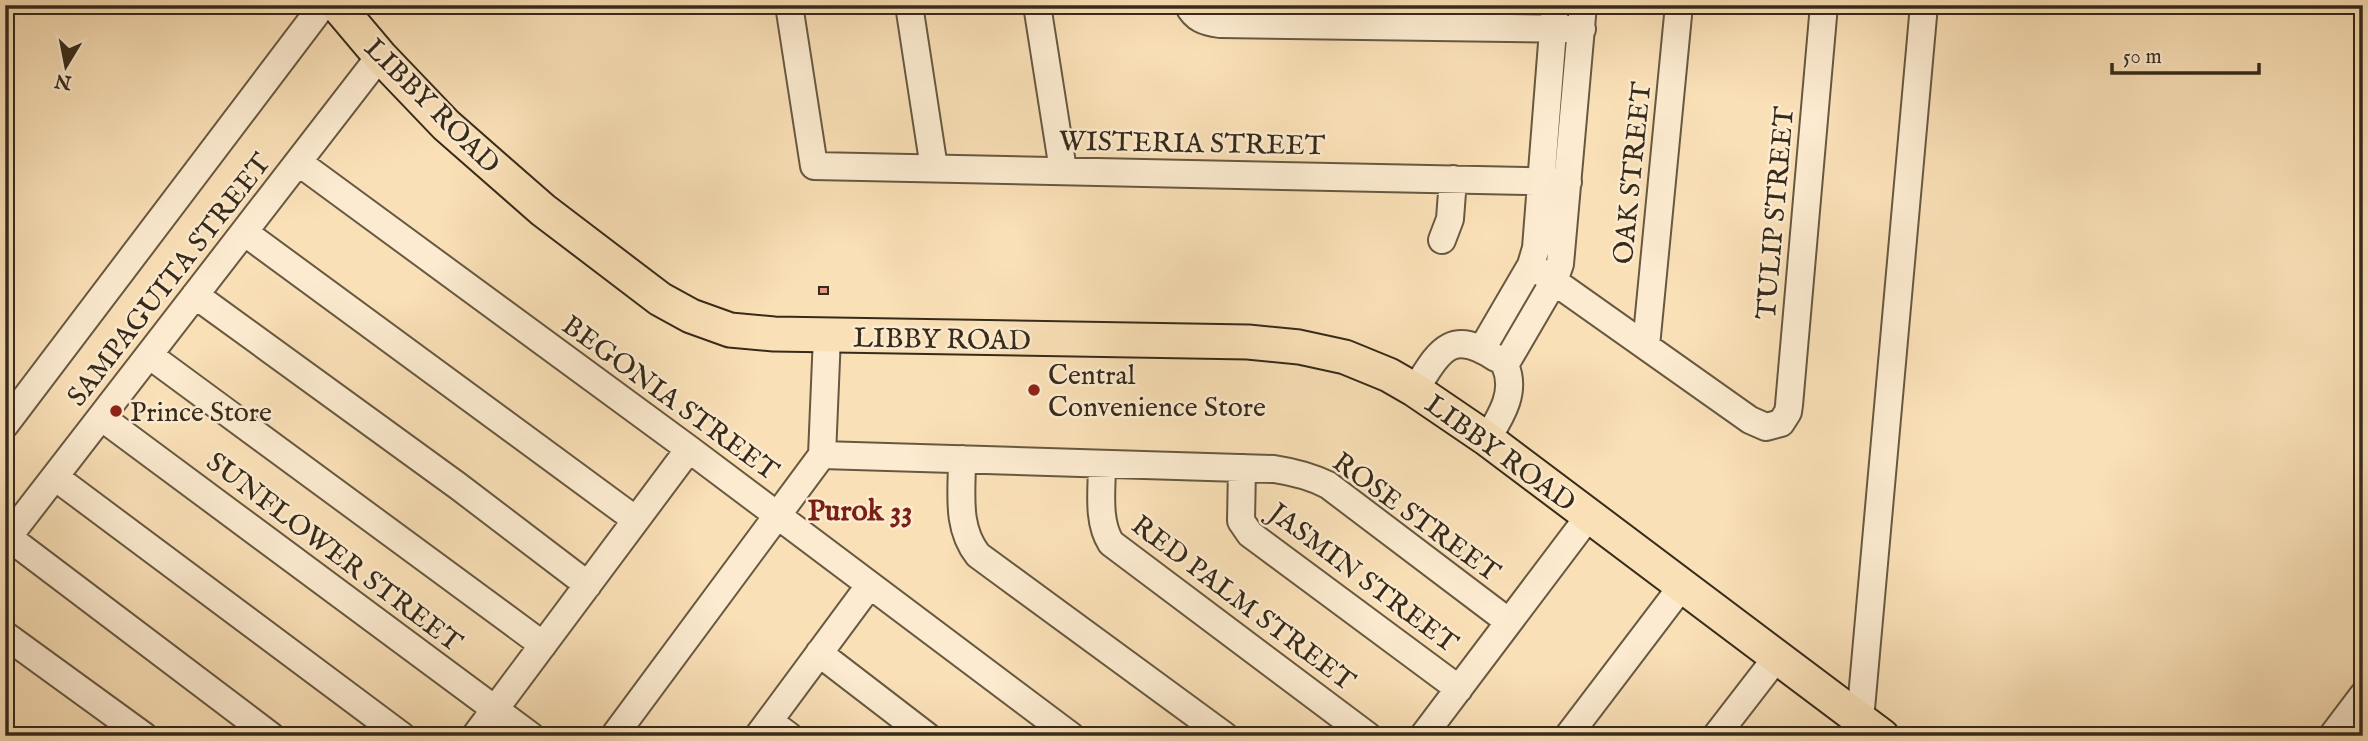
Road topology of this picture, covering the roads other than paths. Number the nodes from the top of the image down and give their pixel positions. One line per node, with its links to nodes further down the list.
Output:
1 (323, 5): 31 (street)
2 (337, 5): 12 (main road, LIBBY ROAD)
3 (789, 5): 14 (street, WISTERIA STREET)
4 (909, 5): 14 (street)
5 (1037, 5): 15 (street)
6 (1679, 5): 25 (street, OAK STREET)
7 (1824, 5): 25 (street, TULIP STREET)
8 (1924, 5): 54 (street)
9 (1190, 17): 10 (street)
10 (1555, 17): 11 (street); 17 (street)
11 (1582, 17): 18 (street)
12 (380, 56): 13 (street, SAMPAGUITA STREET); 24 (main road, LIBBY ROAD)
13 (298, 162): 19 (street, SAMPAGUITA STREET); 33 (street, BEGONIA STREET)
14 (934, 168): 15 (street, WISTERIA STREET)
15 (1063, 170): 16 (street, WISTERIA STREET)
16 (1452, 179): 17 (street, WISTERIA STREET); 20 (street)
17 (1542, 182): 18 (street, WISTERIA STREET); 21 (street)
18 (1568, 183): 22 (street)
19 (244, 232): 23 (street, SAMPAGUITA STREET); 41 (street)
20 (1442, 240)
21 (1531, 265): 22 (street); 26 (street)
22 (1554, 281): 25 (street); 28 (street)
23 (195, 295): 27 (street, SAMPAGUITA STREET); 43 (street)
24 (827, 336): 29 (main road, LIBBY ROAD); 34 (street)
25 (1646, 346)
26 (1482, 349): 28 (street); 29 (street)
27 (149, 355): 30 (street, SAMPAGUITA STREET); 48 (street)
28 (1505, 365): 32 (street)
29 (1415, 390): 32 (main road, LIBBY ROAD)
30 (101, 417): 38 (street, SAMPAGUITA STREET); 53 (street, SUNFLOWER STREET)
31 (5, 425)
32 (1487, 439): 40 (main road, LIBBY ROAD)
33 (689, 449): 39 (street, BEGONIA STREET); 41 (street)
34 (822, 455): 35 (street, ROSE STREET); 39 (street)
35 (962, 459): 36 (street, ROSE STREET); 64 (street)
36 (1102, 464): 37 (street, ROSE STREET); 65 (street, RED PALM STREET)
37 (1242, 468): 46 (street, ROSE STREET); 51 (street, JASMIN STREET)
38 (55, 477): 42 (street, SAMPAGUITA STREET); 58 (street)
39 (777, 515): 44 (street, BEGONIA STREET); 61 (street)
40 (1590, 516): 45 (main road, LIBBY ROAD); 46 (street)
41 (636, 520): 43 (street)
42 (7, 539): 57 (street)
43 (588, 585): 48 (street)
44 (869, 586): 49 (street); 63 (street, BEGONIA STREET)
45 (1682, 586): 50 (main road, LIBBY ROAD); 67 (street)
46 (1509, 622): 51 (street)
47 (5, 635): 56 (street)
48 (542, 645): 53 (street)
49 (819, 653): 55 (street); 62 (street)
50 (1777, 657): 54 (main road, LIBBY ROAD); 68 (street)
51 (1459, 689): 66 (street)
52 (2363, 695): 69 (street)
53 (495, 709): 59 (street); 60 (street, SUNFLOWER STREET)
54 (1871, 728)
55 (772, 731)
56 (144, 736)
57 (271, 736)
58 (402, 736)
59 (475, 736)
60 (531, 736)
61 (614, 736)
62 (927, 736)
63 (1071, 736)
64 (1225, 736)
65 (1368, 736)
66 (1423, 736)
67 (1568, 736)
68 (1716, 736)
69 (2332, 736)

